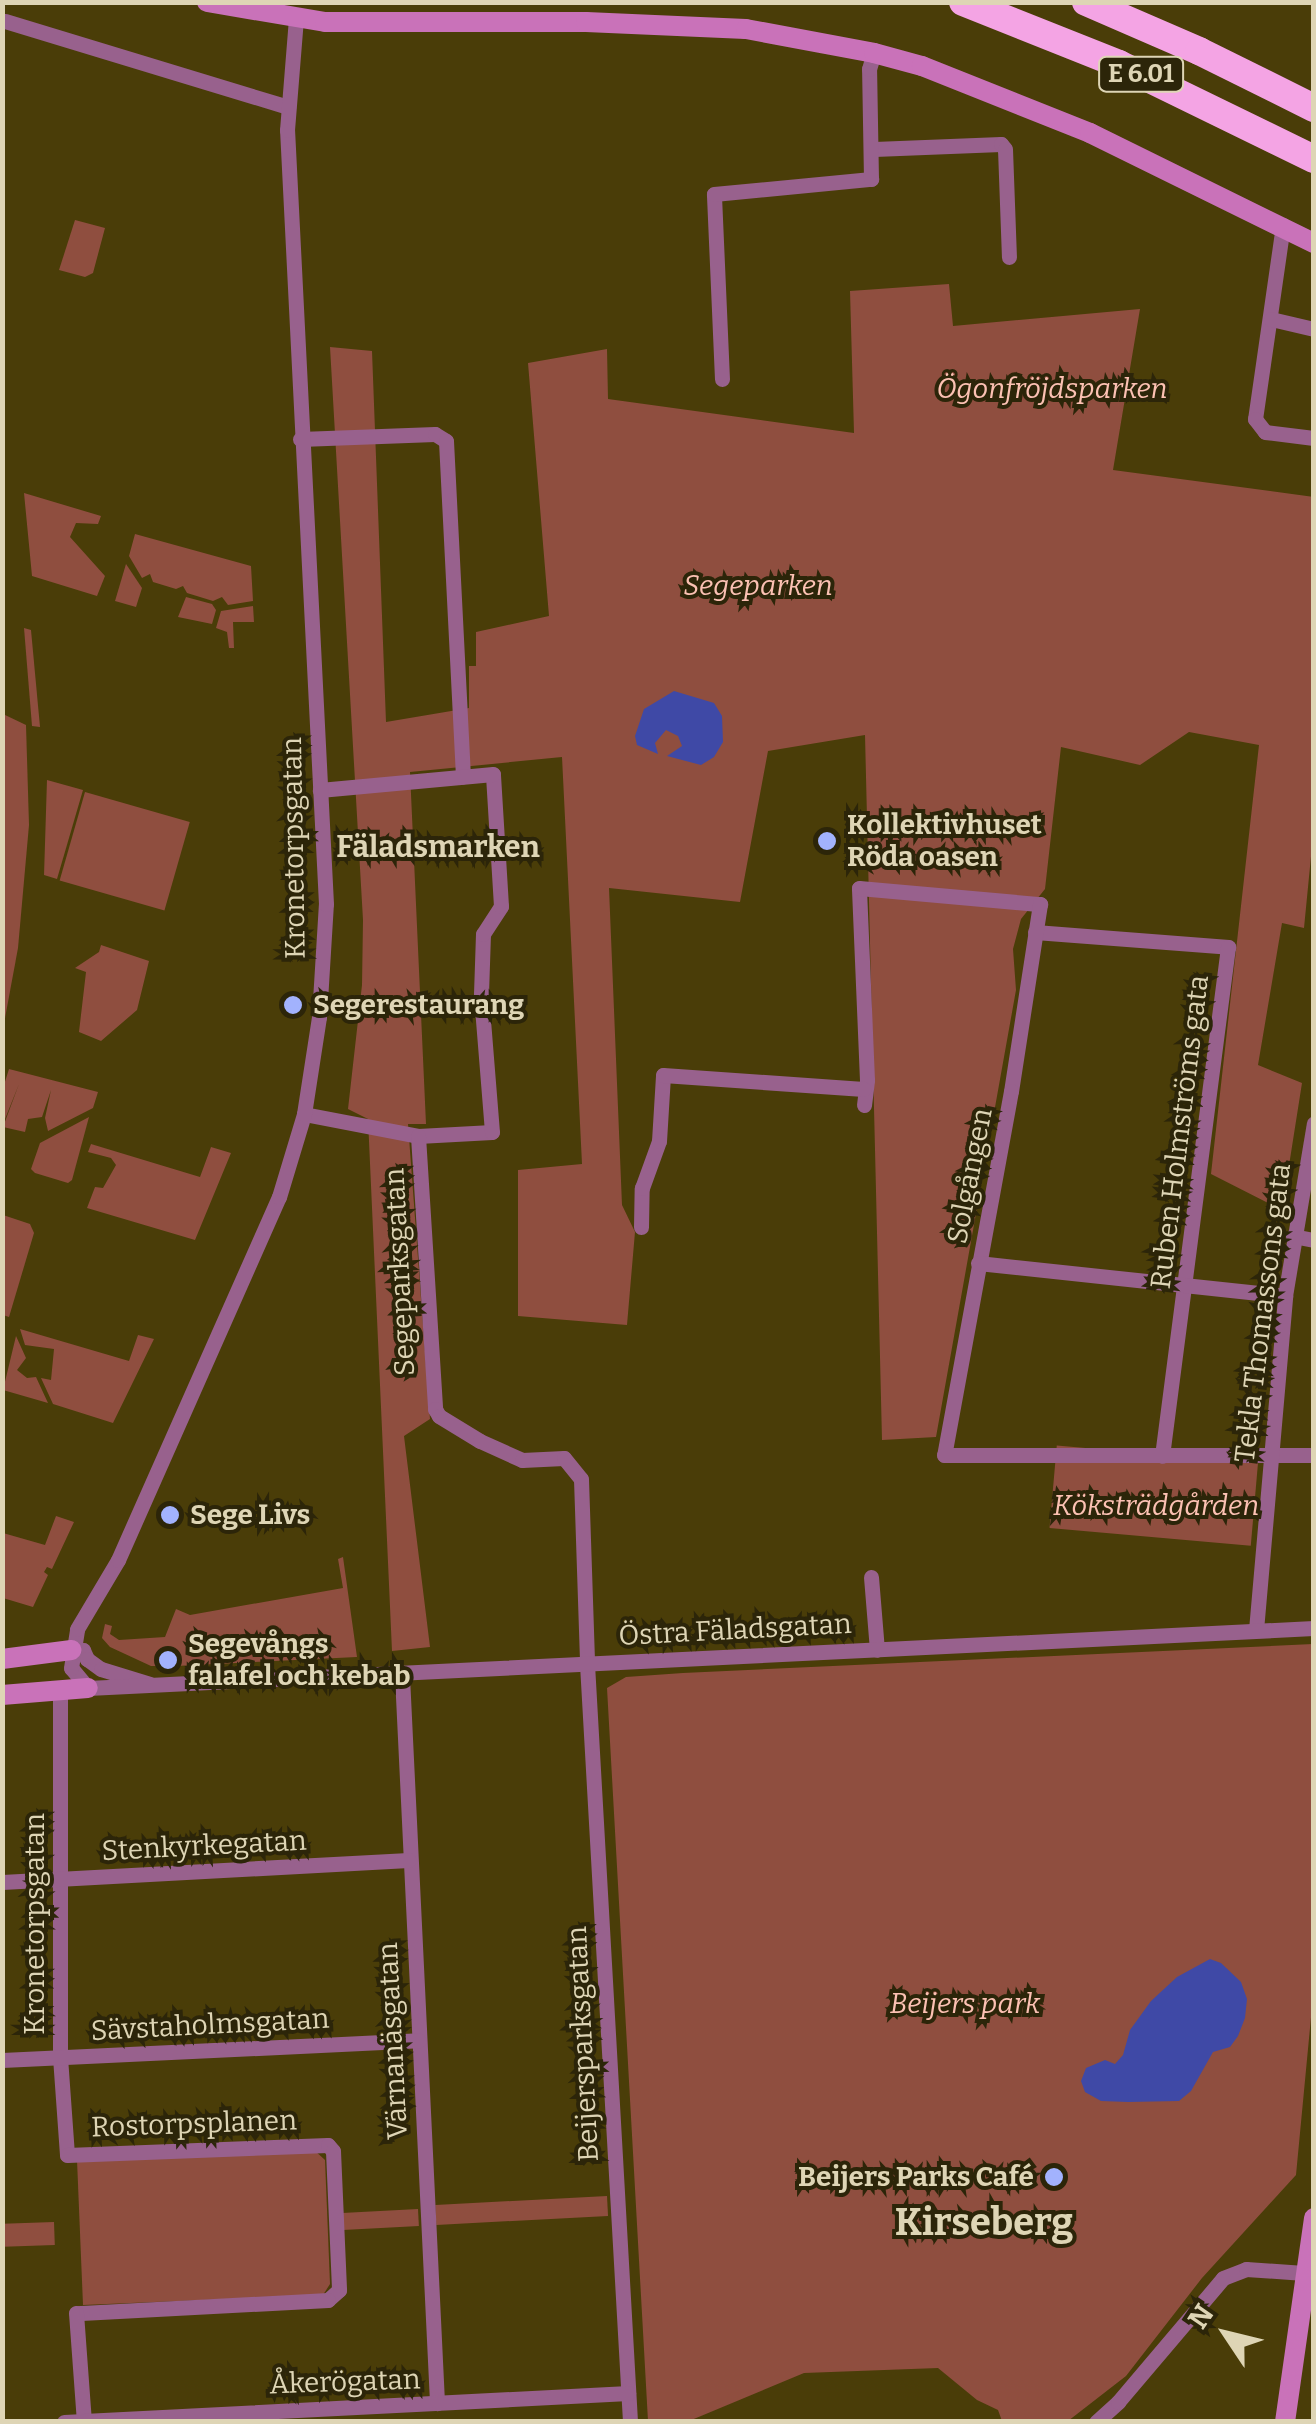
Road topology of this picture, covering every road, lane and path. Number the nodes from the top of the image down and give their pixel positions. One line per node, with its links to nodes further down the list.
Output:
1 (207, 2): 5 (street)
2 (963, 2): 13 (highway, E 6.01)
3 (1086, 2): 7 (highway, E 6.01)
4 (554, 12): 5 (street); 8 (street)
5 (296, 19): 10 (street, Kronetorpsgatan)
6 (4, 21): 10 (street)
7 (1199, 50): 9 (highway); 11 (highway, E 6.01)
8 (874, 52): 12 (street); 14 (street)
9 (1314, 97)
10 (288, 107): 21 (street, Kronetorpsgatan)
11 (1314, 108)
12 (874, 149): 16 (street); 19 (street)
13 (1314, 158)
14 (1283, 225): 15 (street); 17 (street)
15 (1314, 243)
16 (1009, 257)
17 (1271, 319): 18 (street); 20 (street)
18 (1314, 328)
19 (722, 379)
20 (1314, 438)
21 (300, 440): 22 (street); 23 (street, Kronetorpsgatan)
22 (463, 777): 23 (street); 27 (street, Segeparksgatan)
23 (320, 790): 25 (street, Kronetorpsgatan)
24 (1035, 932): 28 (street, Solgången); 31 (street, Solgången); 32 (street, Ruben Holmströms gata)
25 (304, 1114): 27 (street, Segeparksgatan); 40 (street, Kronetorpsgatan)
26 (1314, 1123): 29 (street, Tekla Thomassons gata)
27 (418, 1136): 43 (street, Segeparksgatan)
28 (640, 1226)
29 (1293, 1236): 30 (street); 33 (street, Tekla Thomassons gata)
30 (1314, 1240)
31 (978, 1263): 32 (street); 35 (street, Solgången)
32 (1188, 1283): 33 (street); 35 (street, Ruben Holmströms gata)
33 (1285, 1296): 36 (street, Tekla Thomassons gata)
34 (1314, 1455): 36 (street)
35 (1162, 1456): 36 (street)
36 (1269, 1456): 39 (street, Tekla Thomassons gata)
37 (872, 1577): 41 (street)
38 (1314, 1628): 39 (street, Östra Fäladsgatan)
39 (1256, 1630): 41 (street, Östra Fäladsgatan)
40 (77, 1650): 42 (street); 44 (street); 47 (street)
41 (877, 1650): 43 (street, Östra Fäladsgatan)
42 (2, 1659)
43 (587, 1664): 45 (street, Östra Fäladsgatan); 59 (street, Beijersparksgatan)
44 (98, 1668): 46 (street, Östra Fäladsgatan); 47 (street)
45 (402, 1676): 46 (street, Östra Fäladsgatan); 50 (street, Värnanäsgatan)
46 (159, 1687): 47 (street, Östra Fäladsgatan)
47 (88, 1688): 48 (street, Östra Fäladsgatan)
48 (60, 1692): 49 (street, Östra Fäladsgatan); 51 (street, Kronetorpsgatan)
49 (2, 1695)
50 (408, 1860): 51 (street, Stenkyrkegatan); 53 (street, Värnanäsgatan)
51 (60, 1880): 52 (street, Stenkyrkegatan); 54 (street, Kronetorpsgatan)
52 (2, 1882)
53 (420, 2040): 54 (street, Sävstaholmsgatan); 60 (street, Värnanäsgatan)
54 (60, 2057): 55 (street, Sävstaholmsgatan); 56 (street, Kronetorpsgatan)
55 (2, 2060)
56 (67, 2155): 62 (street, Rostorpsplanen)
57 (1314, 2218): 58 (street)
58 (1304, 2274): 65 (street); 66 (street)
59 (628, 2392): 60 (street, Åkerögatan); 64 (street, Beijersparksgatan)
60 (437, 2403): 61 (street, Åkerögatan)
61 (232, 2416): 62 (street, Åkerögatan)
62 (83, 2421): 63 (street, Åkerögatan)
63 (64, 2422)
64 (630, 2422)
65 (1096, 2422)
66 (1285, 2422)

